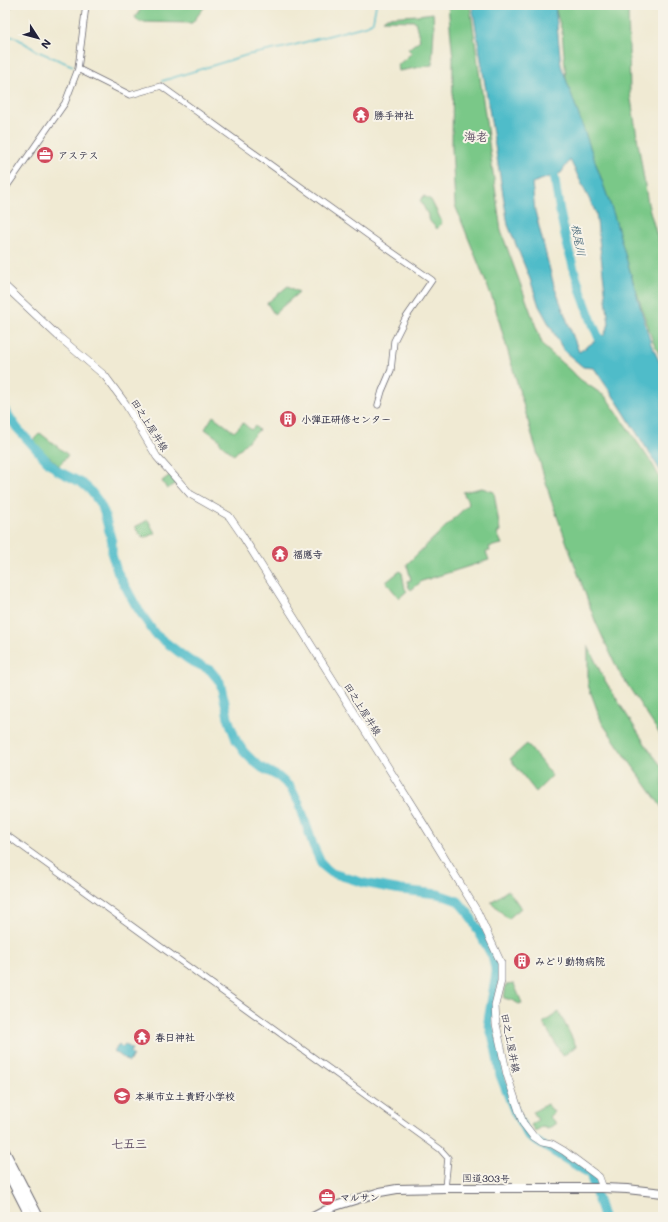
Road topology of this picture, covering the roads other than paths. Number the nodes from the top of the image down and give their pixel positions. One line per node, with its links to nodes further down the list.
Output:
1 (86, 5): 2 (street)
2 (78, 69): 3 (street); 5 (street)
3 (5, 189)
4 (5, 286): 10 (main road, 田之上屋井線)
5 (378, 405)
6 (5, 834): 9 (street)
7 (5, 1151): 13 (highway)
8 (5, 1168): 12 (highway)
9 (445, 1188): 10 (highway, 国道303号); 14 (highway, 国道303号)
10 (603, 1188): 11 (highway, 国道303号)
11 (663, 1193)
12 (30, 1217)
13 (39, 1217)
14 (314, 1217)

